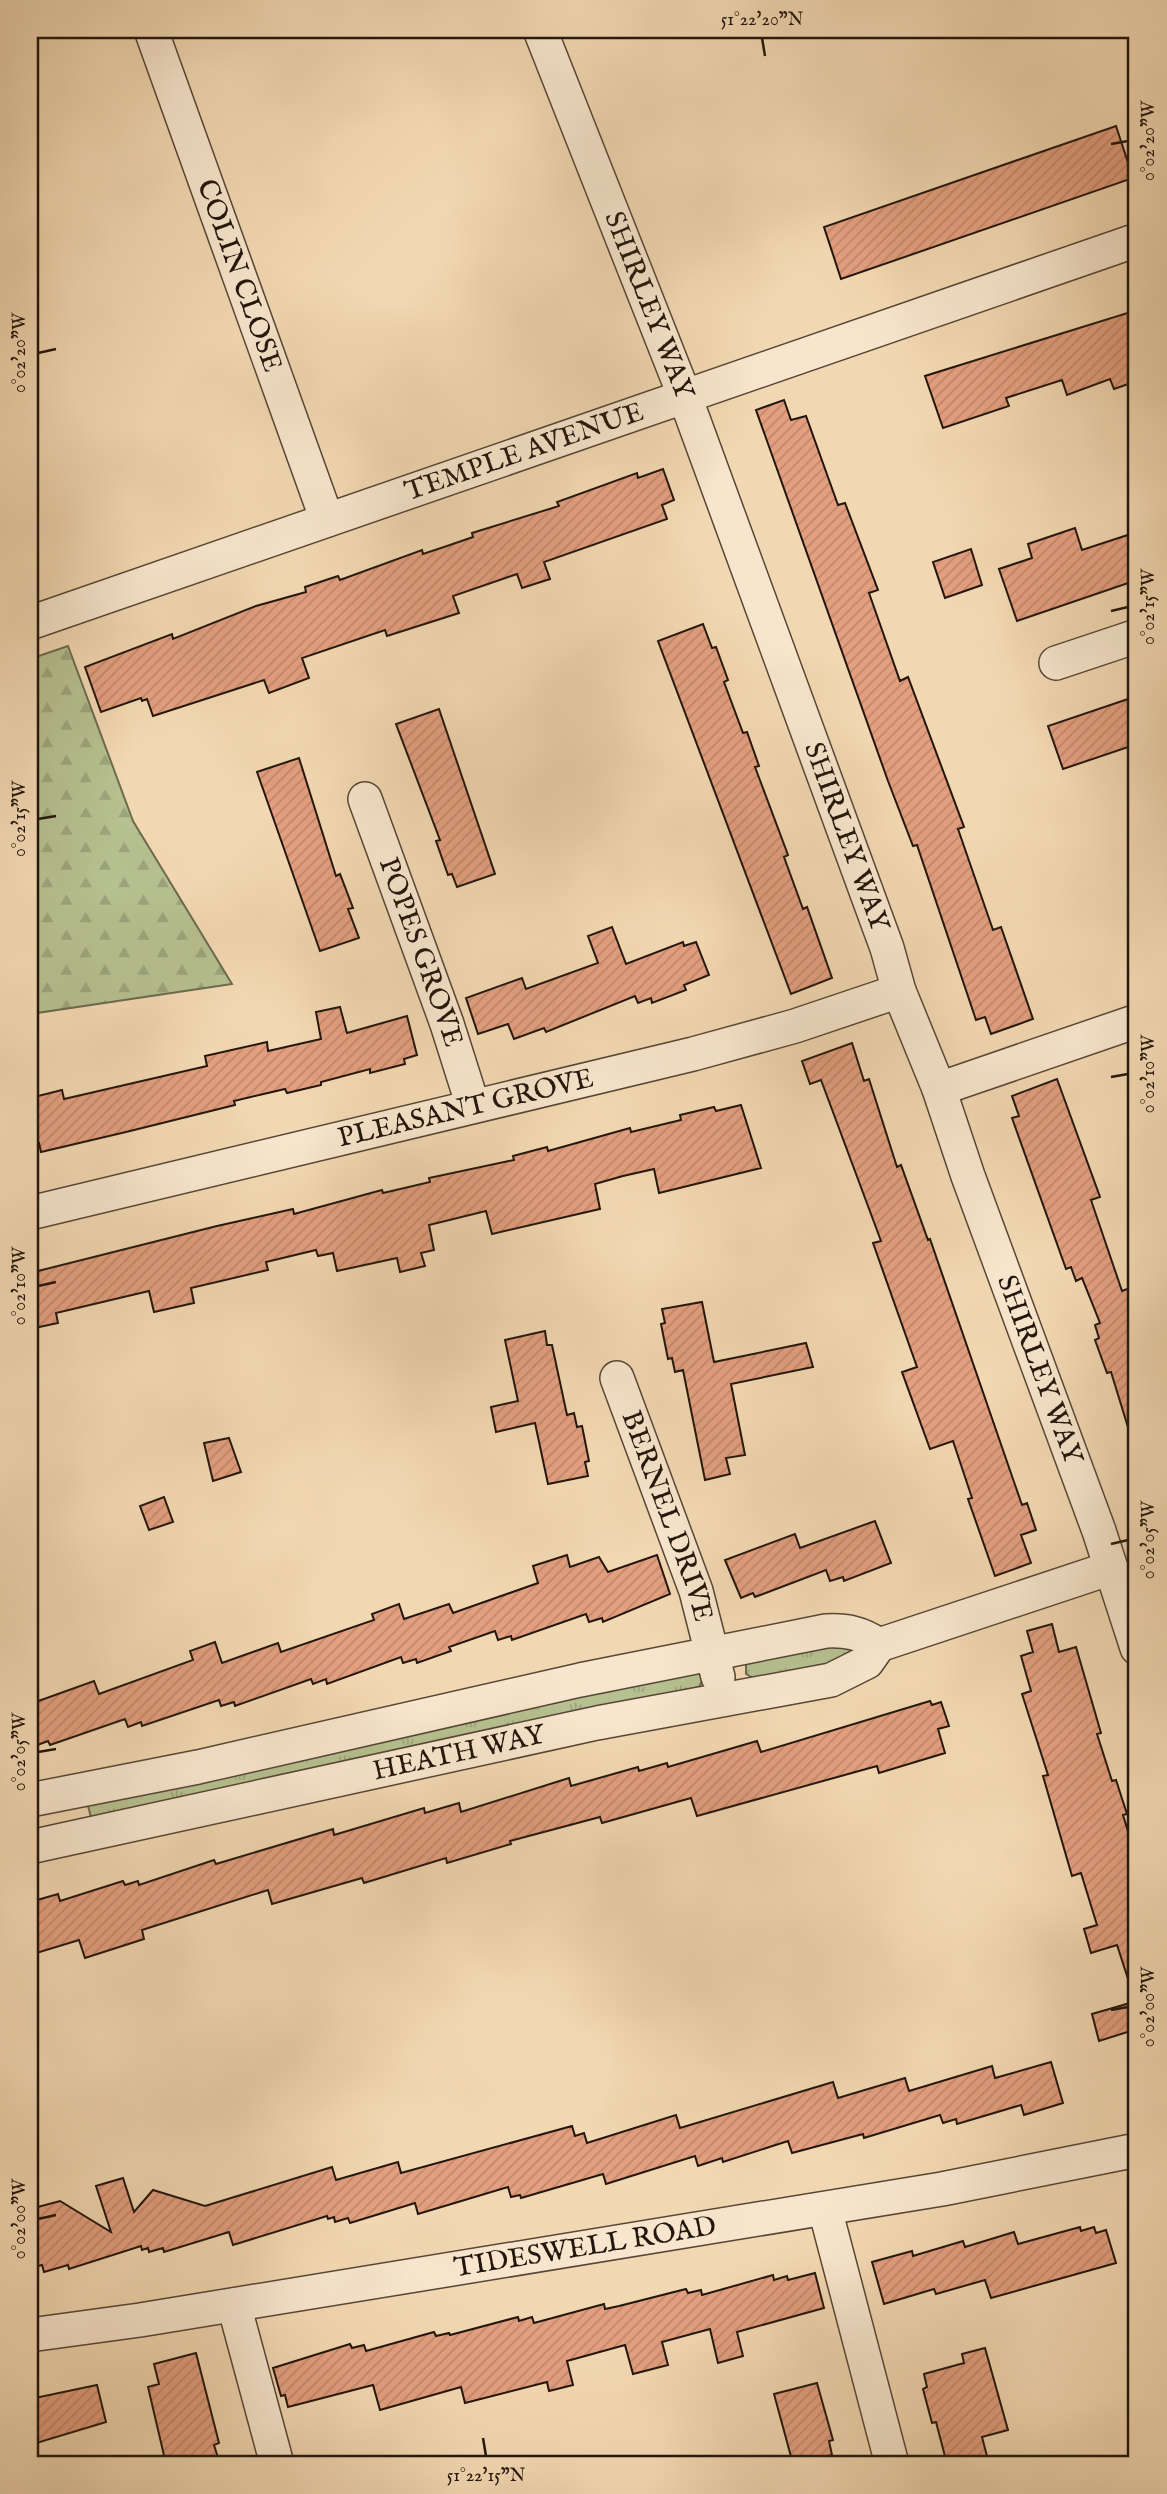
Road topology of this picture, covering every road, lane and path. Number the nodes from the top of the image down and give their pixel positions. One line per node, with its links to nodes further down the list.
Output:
1 (151, 30): 5 (street, COLIN CLOSE)
2 (540, 30): 4 (street, SHIRLEY WAY)
3 (1137, 240): 4 (street, TEMPLE AVENUE)
4 (685, 397): 5 (street, TEMPLE AVENUE); 10 (street, SHIRLEY WAY)
5 (327, 520): 6 (street, TEMPLE AVENUE)
6 (30, 623)
7 (1137, 636): 8 (street)
8 (1056, 663)
9 (365, 799): 13 (street, POPES GROVE)
10 (899, 991): 12 (street, SHIRLEY WAY); 13 (street, PLEASANT GROVE)
11 (1137, 1021): 12 (street)
12 (939, 1089): 16 (street, SHIRLEY WAY)
13 (473, 1106): 14 (street, PLEASANT GROVE)
14 (30, 1213)
15 (617, 1378): 19 (street, BERNEL DRIVE)
16 (1111, 1568): 17 (street, HEATH WAY); 18 (street, SHIRLEY WAY)
17 (879, 1645): 19 (street, HEATH WAY); 20 (street, HEATH WAY)
18 (1137, 1648)
19 (714, 1655): 20 (street, BERNEL DRIVE); 21 (street, HEATH WAY)
20 (722, 1699): 23 (street, HEATH WAY)
21 (67, 1793): 22 (street, HEATH WAY); 23 (street)
22 (30, 1800)
23 (76, 1838): 24 (street, HEATH WAY)
24 (30, 1847)
25 (1137, 2150): 26 (street, TIDESWELL ROAD)
26 (825, 2209): 27 (street, TIDESWELL ROAD); 30 (street)
27 (234, 2305): 28 (street, TIDESWELL ROAD); 29 (street)
28 (30, 2335)
29 (277, 2464)
30 (892, 2464)

